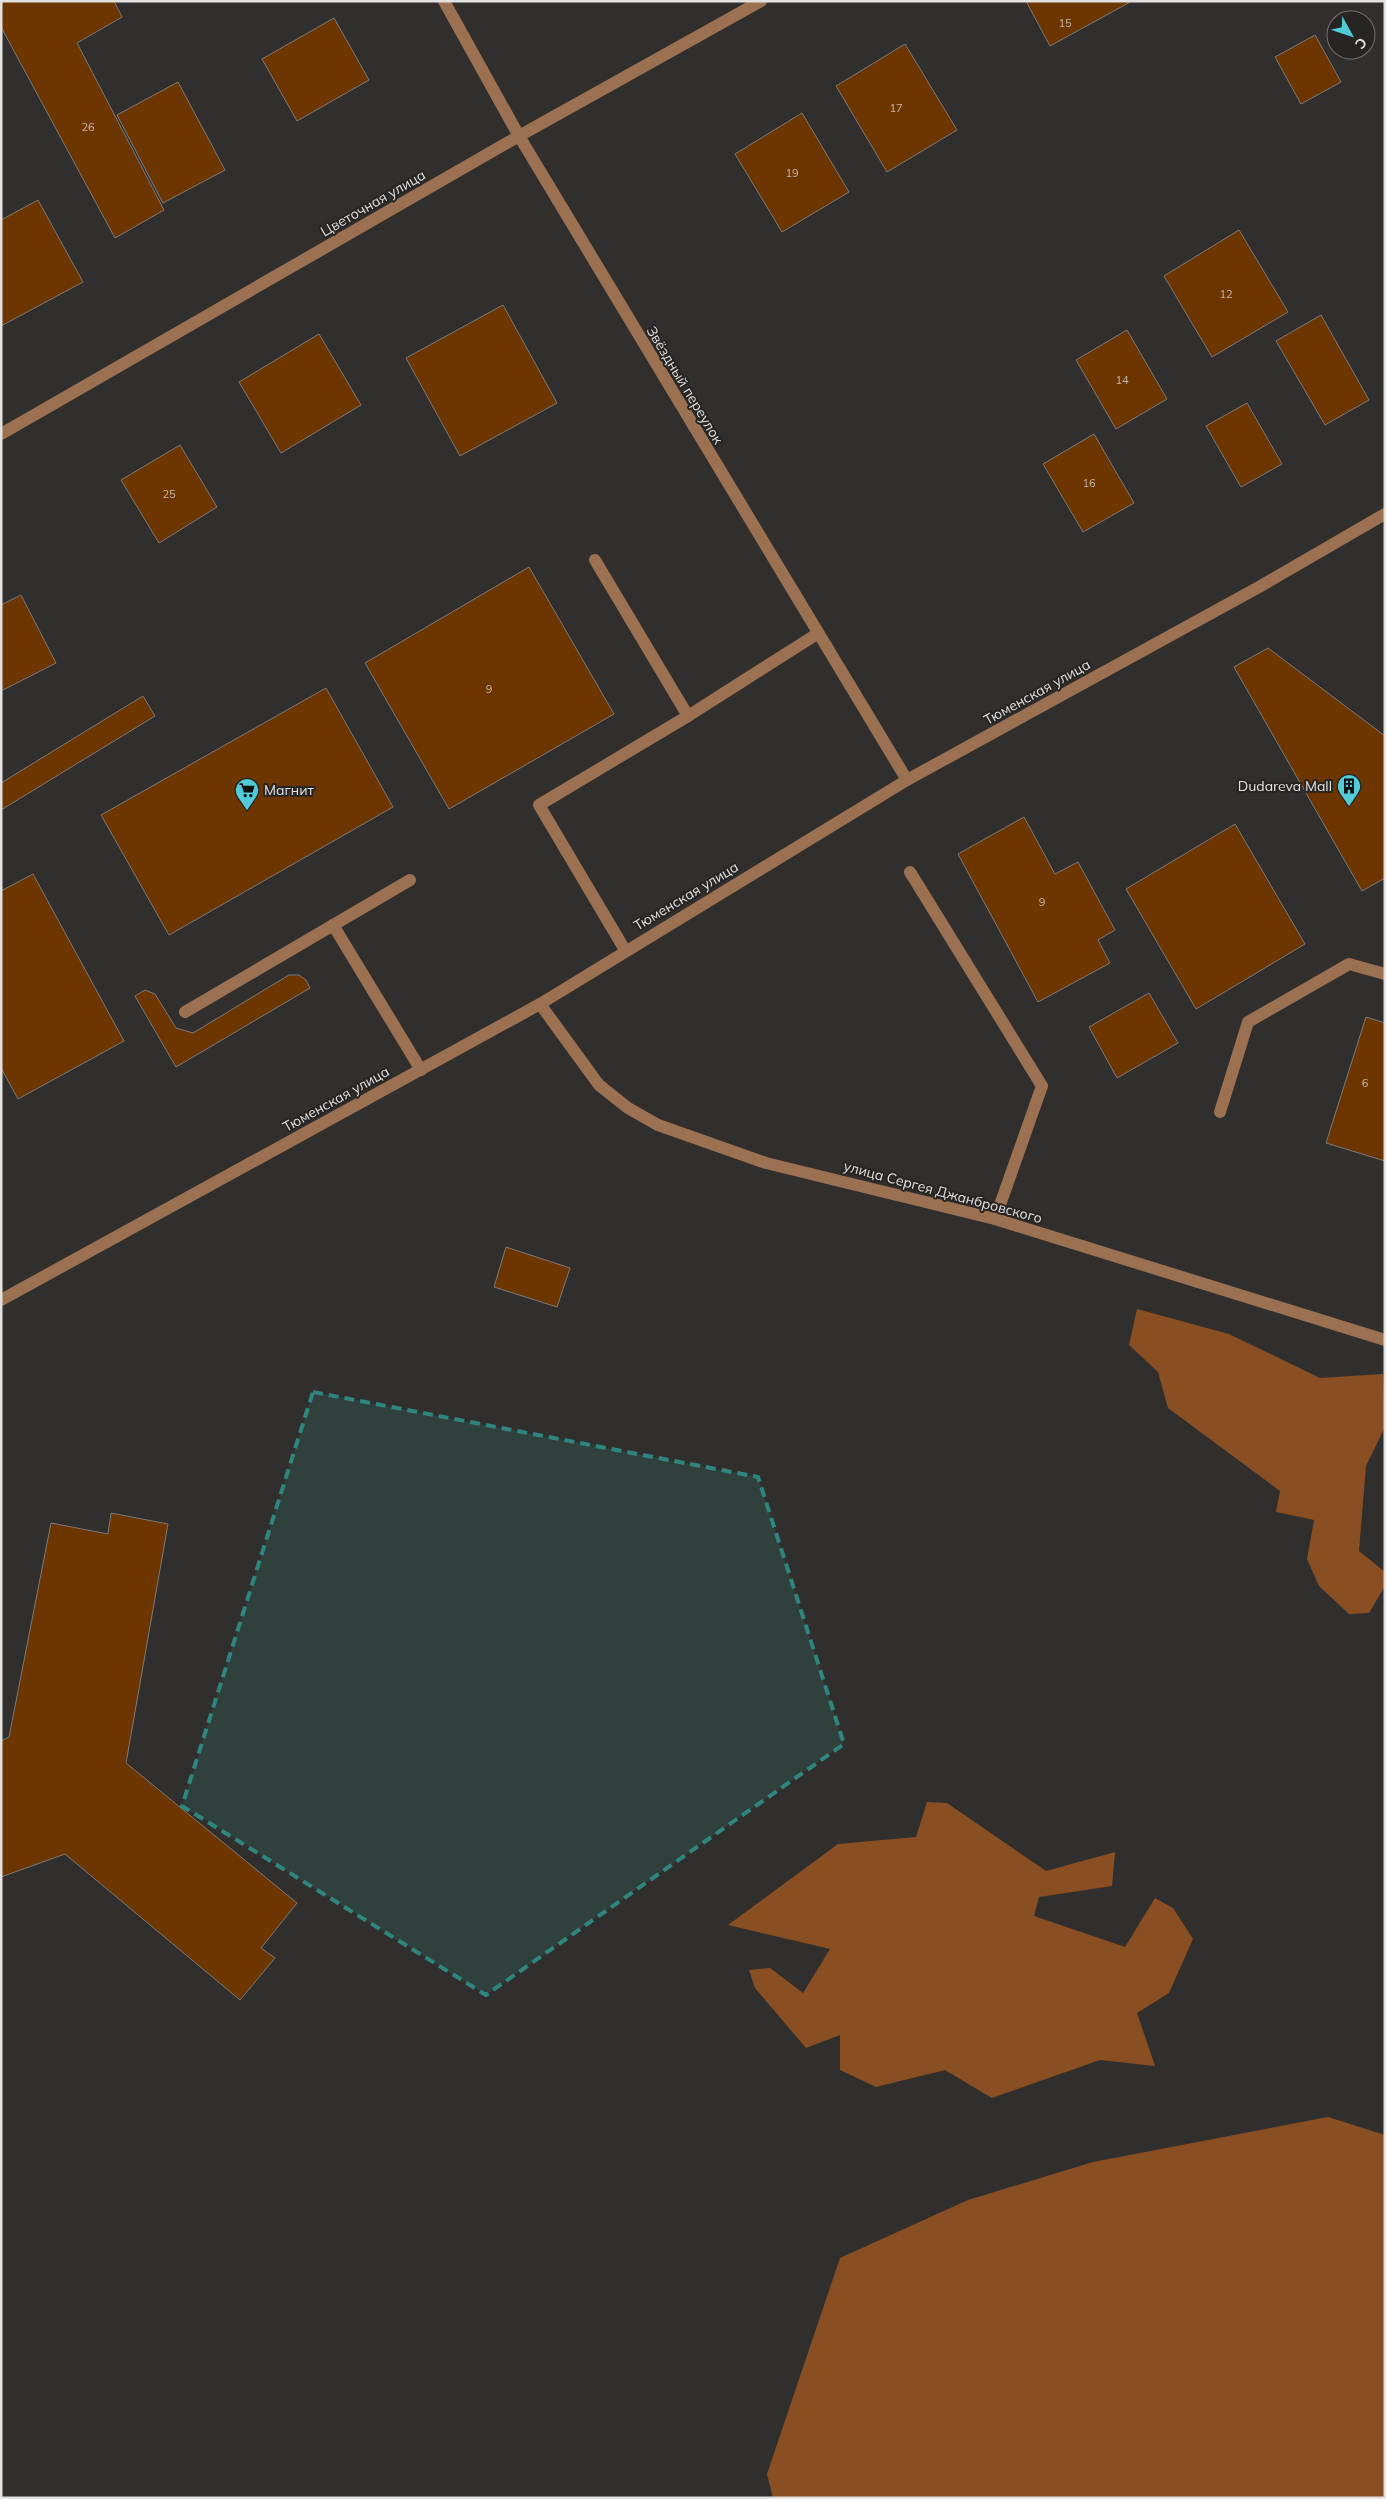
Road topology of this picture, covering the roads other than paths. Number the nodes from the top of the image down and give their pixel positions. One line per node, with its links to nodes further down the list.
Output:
1 (444, 1): 3 (street, Звёздный переулок)
2 (761, 1): 3 (street, Цветочная улица)
3 (520, 136): 4 (street, Цветочная улица); 7 (street, Звёздный переулок)
4 (1, 434)
5 (1385, 514): 9 (street, Тюменская улица)
6 (595, 560): 8 (street)
7 (817, 634): 8 (street); 9 (street, Звёздный переулок)
8 (688, 716): 13 (street)
9 (907, 780): 13 (street, Тюменская улица)
10 (910, 872): 19 (street)
11 (410, 880): 12 (street)
12 (333, 925): 16 (street); 17 (street)
13 (625, 950): 15 (street, Тюменская улица)
14 (1385, 974): 18 (street)
15 (540, 1004): 17 (street, Тюменская улица); 19 (street, улица Сергея Джанбровского)
16 (185, 1012)
17 (421, 1070): 20 (street, Тюменская улица)
18 (1220, 1112)
19 (995, 1219): 21 (street, улица Сергея Джанбровского)
20 (1, 1300)
21 (1385, 1340)

